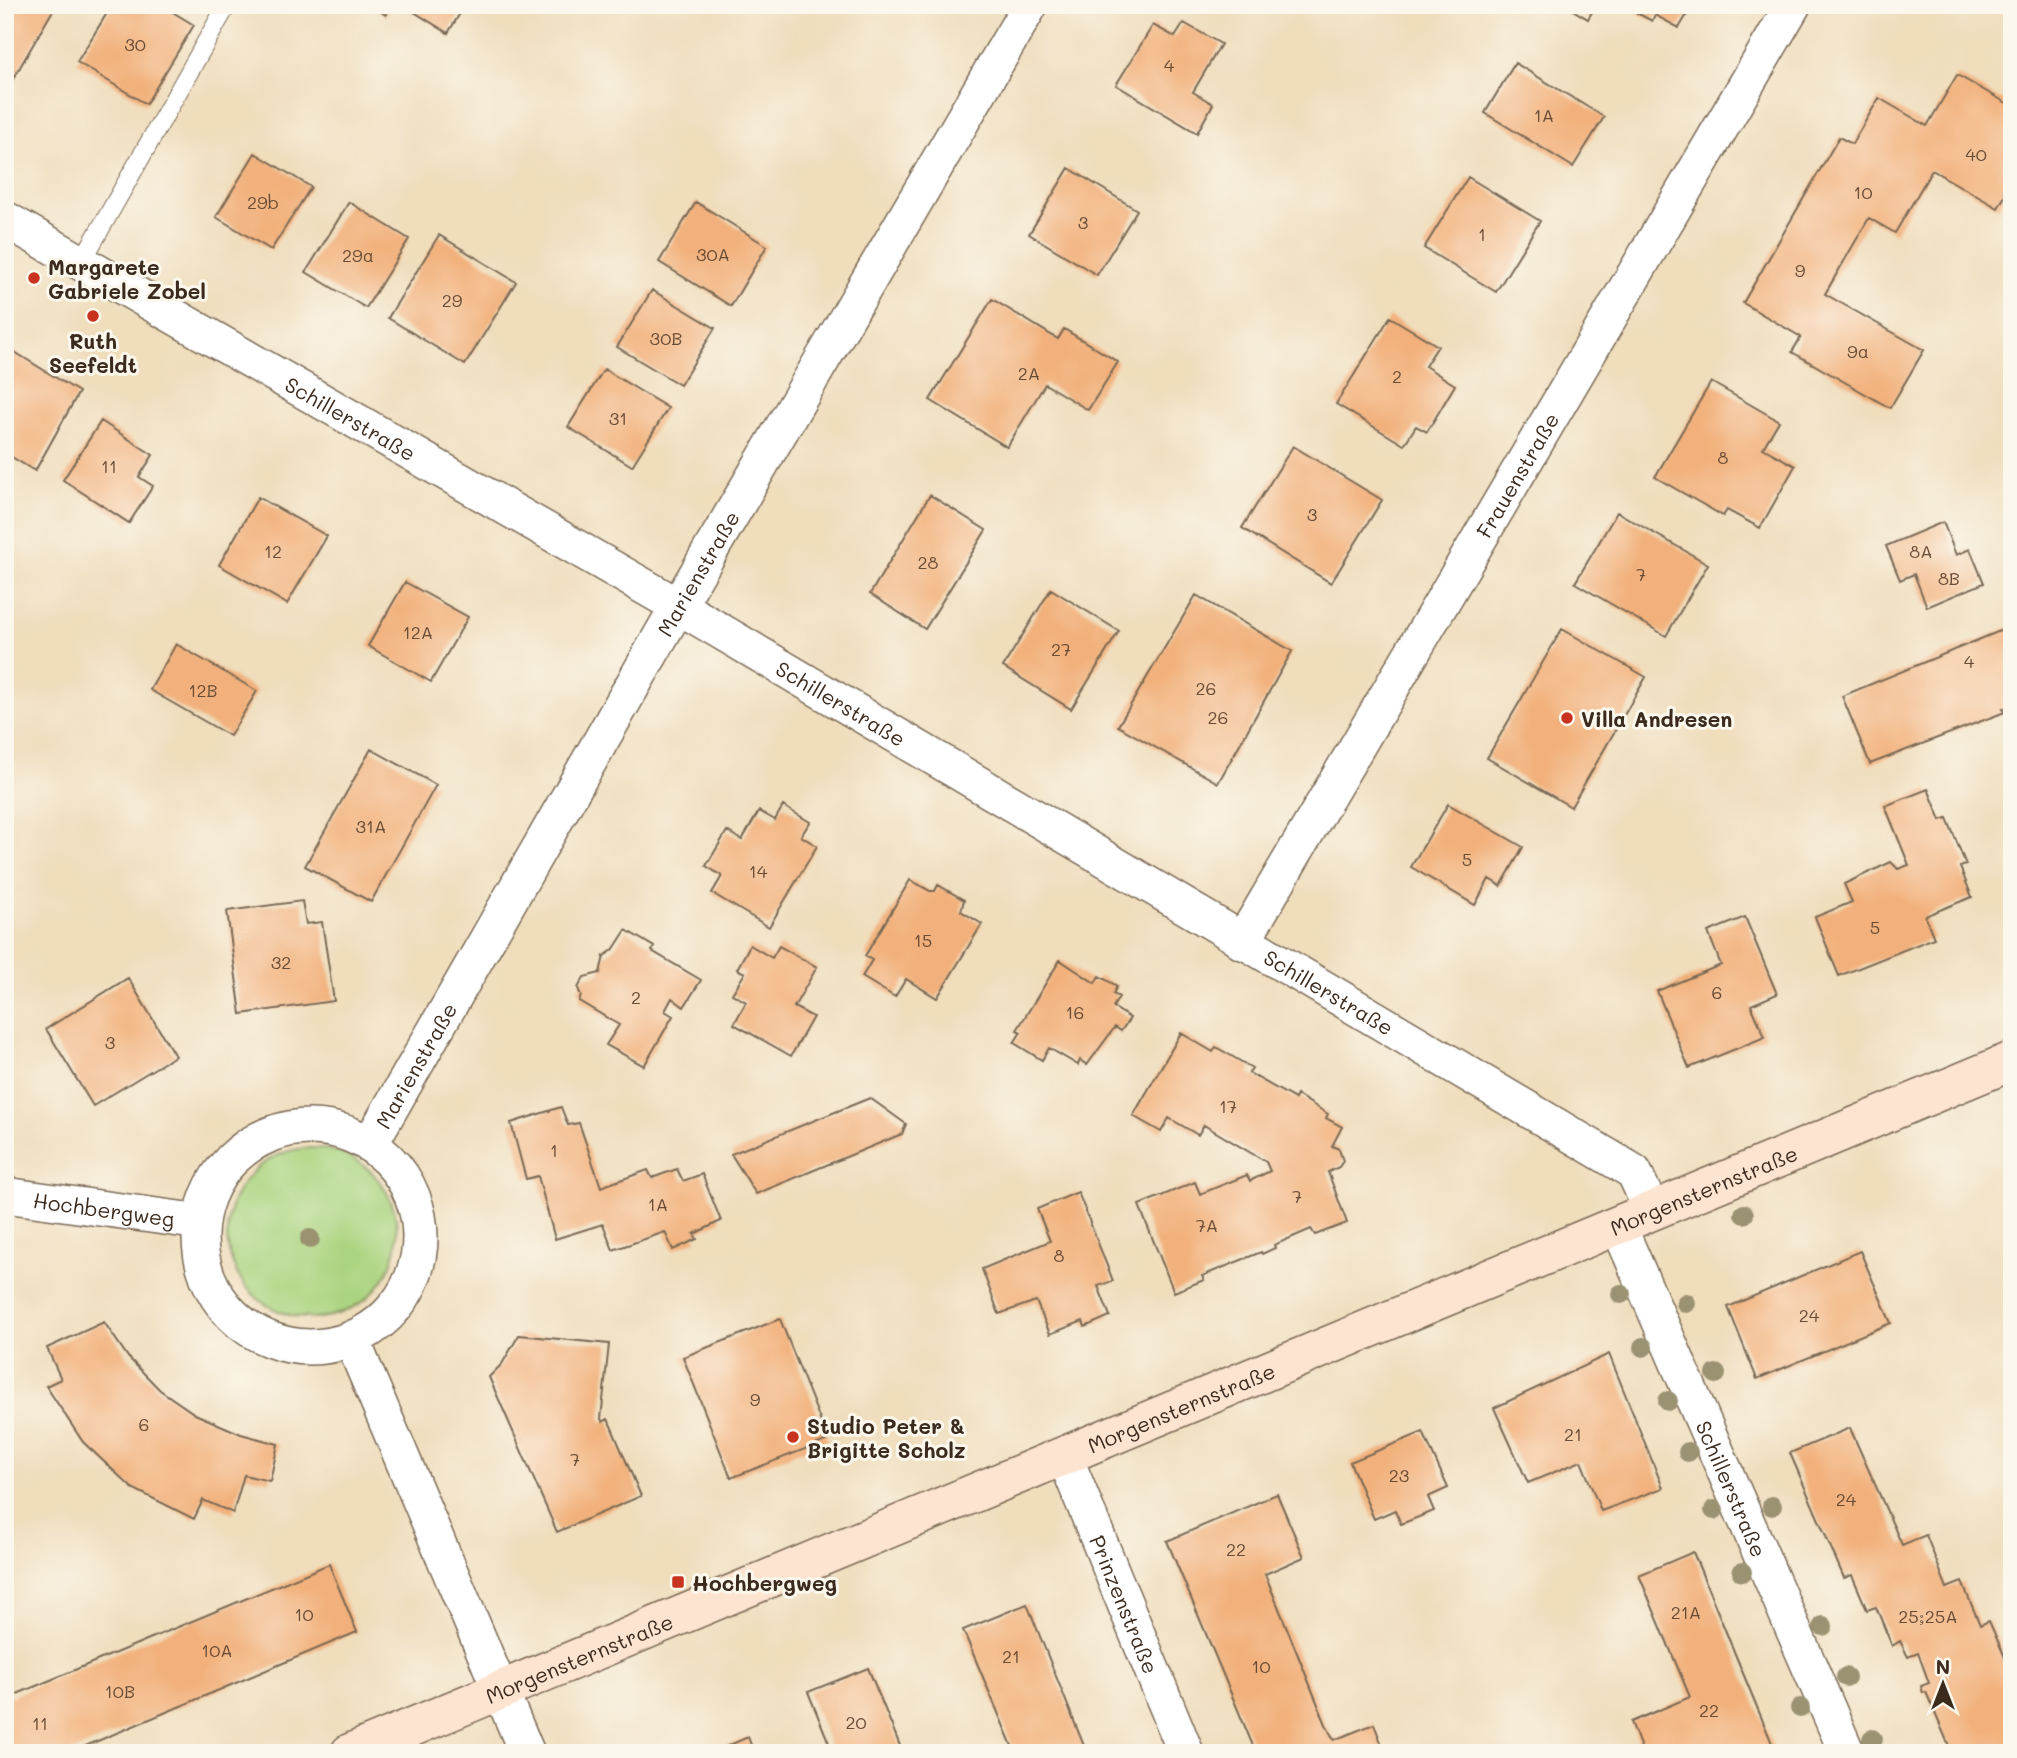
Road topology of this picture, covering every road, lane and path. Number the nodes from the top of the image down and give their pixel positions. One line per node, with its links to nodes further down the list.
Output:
1 (227, 5): 5 (lane)
2 (1030, 5): 6 (street, Marienstraße)
3 (1793, 5): 7 (street, Frauenstraße)
4 (5, 219): 5 (street, Schillerstraße)
5 (81, 263): 6 (street, Schillerstraße)
6 (678, 606): 7 (street, Schillerstraße); 9 (street, Marienstraße)
7 (1242, 943): 11 (street, Schillerstraße)
8 (2012, 1061): 11 (main road, Morgensternstraße)
9 (370, 1144): 12 (street); 13 (street)
10 (5, 1195): 12 (street, Hochbergweg)
11 (1635, 1218): 14 (main road, Morgensternstraße); 19 (street, Schillerstraße)
12 (201, 1222): 13 (street)
13 (352, 1340): 15 (street)
14 (1064, 1455): 15 (main road, Morgensternstraße); 18 (street, Prinzenstraße)
15 (502, 1690): 16 (main road, Morgensternstraße); 17 (street)
16 (350, 1753)
17 (527, 1753)
18 (1186, 1753)
19 (1847, 1753)

